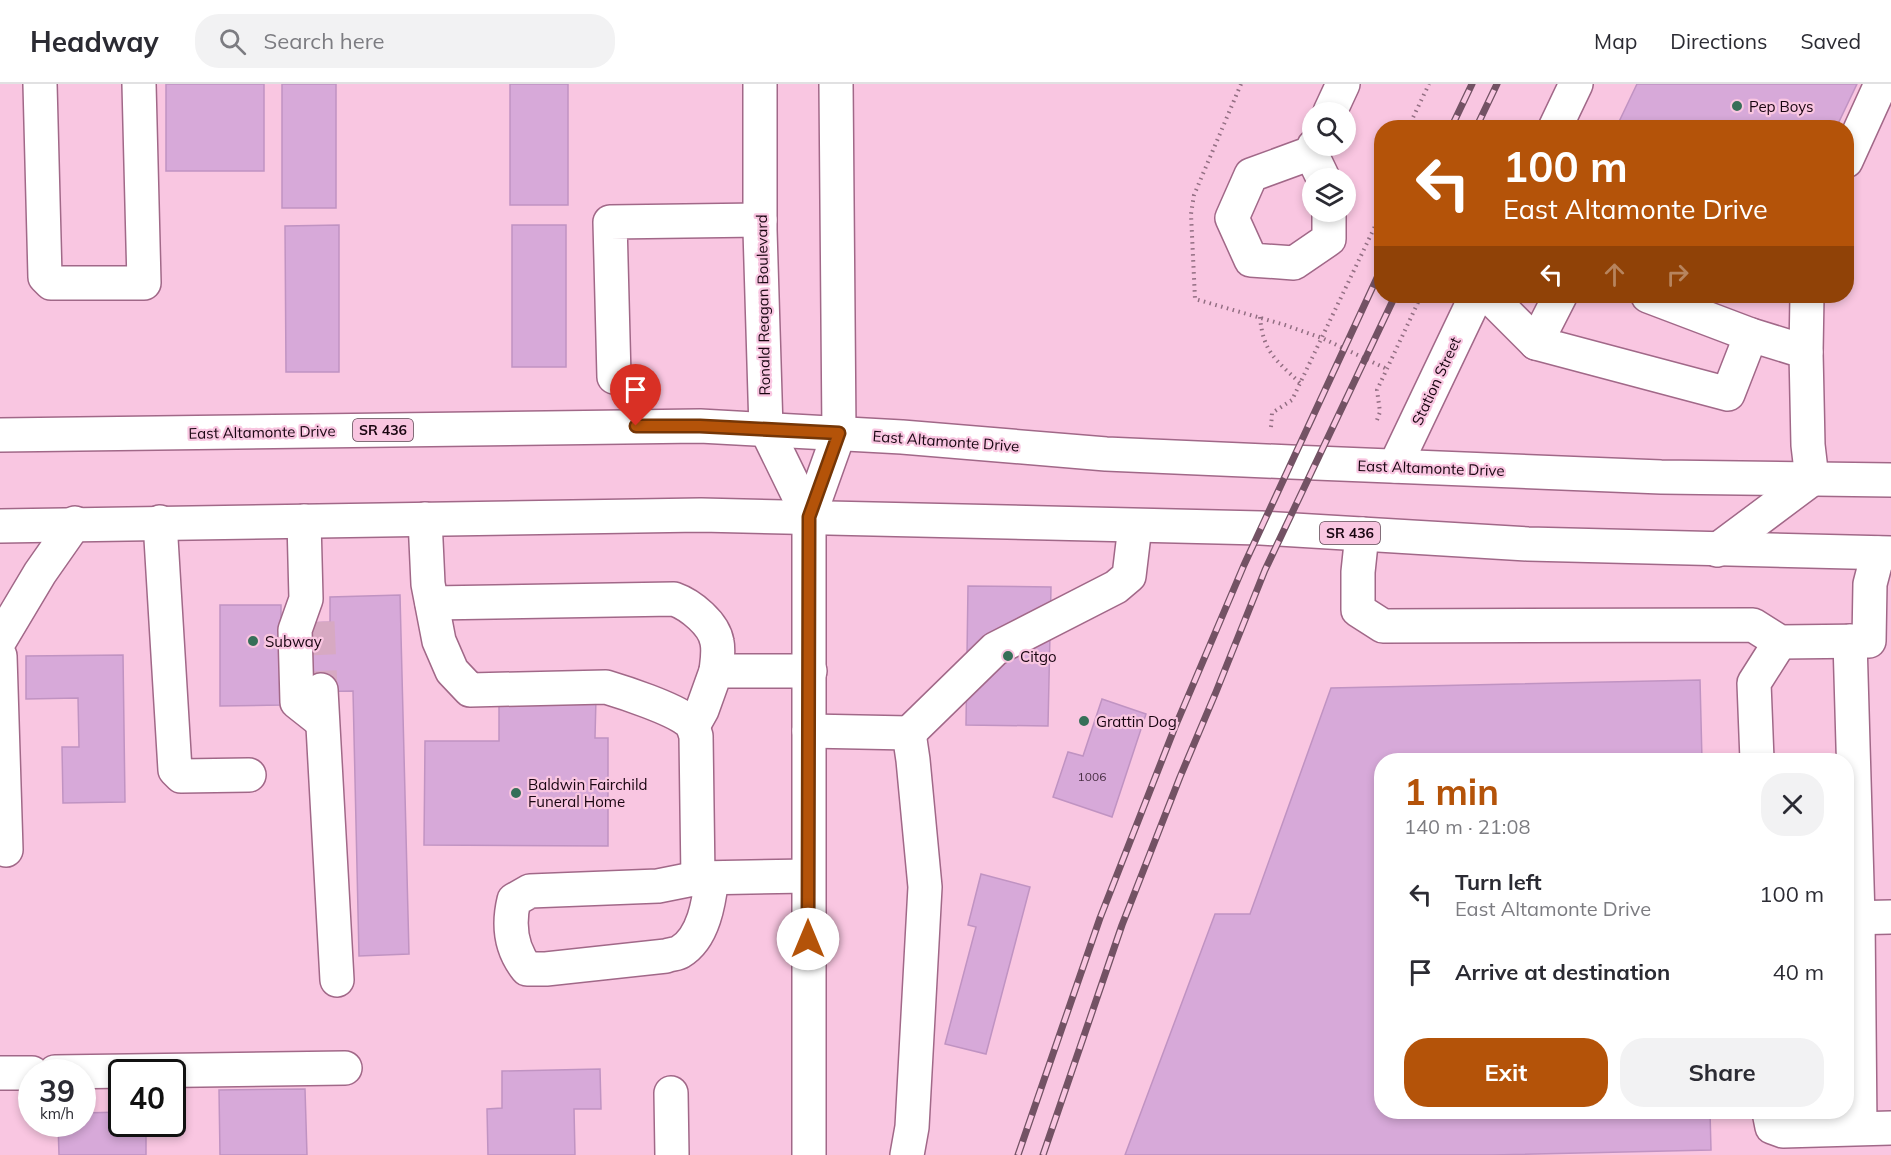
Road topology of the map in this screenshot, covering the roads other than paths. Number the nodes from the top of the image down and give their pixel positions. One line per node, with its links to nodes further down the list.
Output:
1 (40, 84): 2 (main road)
2 (139, 84)
3 (760, 84): 12 (main road, Ronald Reagan Boulevard)
4 (836, 84): 24 (main road, Ronald Reagan Boulevard)
5 (1343, 84): 8 (main road)
6 (1576, 84): 9 (main road)
7 (1881, 84): 10 (main road)
8 (1335, 102)
9 (1559, 120)
10 (1854, 143)
11 (1316, 159): 13 (main road)
12 (760, 220): 22 (main road); 23 (main road, Ronald Reagan Boulevard)
13 (1329, 222)
14 (1473, 303): 26 (main road, Station Street)
15 (1496, 303): 20 (main road)
16 (1556, 303): 20 (main road)
17 (1666, 303): 19 (main road)
18 (1807, 303): 21 (main road)
19 (1751, 335): 20 (main road); 21 (main road)
20 (1536, 343)
21 (1806, 352): 27 (main road)
22 (614, 377)
23 (766, 429): 24 (main road, East Altamonte Drive / SR 436); 25 (main road, East Altamonte Drive / SR 436); 29 (main road, Ronald Reagan Boulevard)
24 (839, 433): 26 (main road, East Altamonte Drive / SR 436); 29 (main road, Ronald Reagan Boulevard)
25 (0, 435)
26 (1395, 466): 27 (main road, East Altamonte Drive / SR 436)
27 (1812, 479): 28 (main road, East Altamonte Drive / SR 436); 37 (main road)
28 (1891, 480)
29 (809, 517): 30 (main road, SR 436); 35 (main road, SR 436); 45 (main road, Ronald Reagan Boulevard)
30 (425, 519): 31 (main road, SR 436); 39 (main road)
31 (304, 521): 32 (main road, SR 436); 58 (main road)
32 (160, 522): 33 (main road, SR 436); 50 (main road)
33 (75, 524): 34 (main road, SR 436); 40 (main road)
34 (0, 526)
35 (1135, 526): 36 (main road, SR 436); 48 (main road)
36 (1362, 534): 37 (main road, SR 436); 42 (main road)
37 (1717, 550): 38 (main road, SR 436)
38 (1887, 550): 41 (main road)
39 (432, 603): 44 (main road); 46 (main road)
40 (0, 640)
41 (1870, 640): 42 (main road); 54 (main road)
42 (1780, 642): 49 (main road)
43 (0, 656): 51 (main road)
44 (716, 671): 45 (main road); 46 (main road)
45 (810, 671): 47 (main road, Ronald Reagan Boulevard)
46 (693, 726): 53 (main road)
47 (809, 731): 48 (main road); 52 (main road, Ronald Reagan Boulevard)
48 (909, 733): 68 (main road)
49 (1757, 753)
50 (249, 775)
51 (6, 850)
52 (808, 876): 53 (main road); 67 (main road, Ronald Reagan Boulevard)
53 (705, 878): 53 (main road)
54 (1854, 887)
55 (1891, 917): 56 (main road)
56 (1854, 918)
57 (1854, 936): 65 (main road)
58 (337, 980)
59 (345, 1068): 60 (main road)
60 (96, 1071)
61 (0, 1073): 62 (main road)
62 (18, 1073)
63 (671, 1093): 66 (main road)
64 (1770, 1119): 65 (main road)
65 (1876, 1128)
66 (672, 1155)
67 (809, 1155)
68 (907, 1155)

